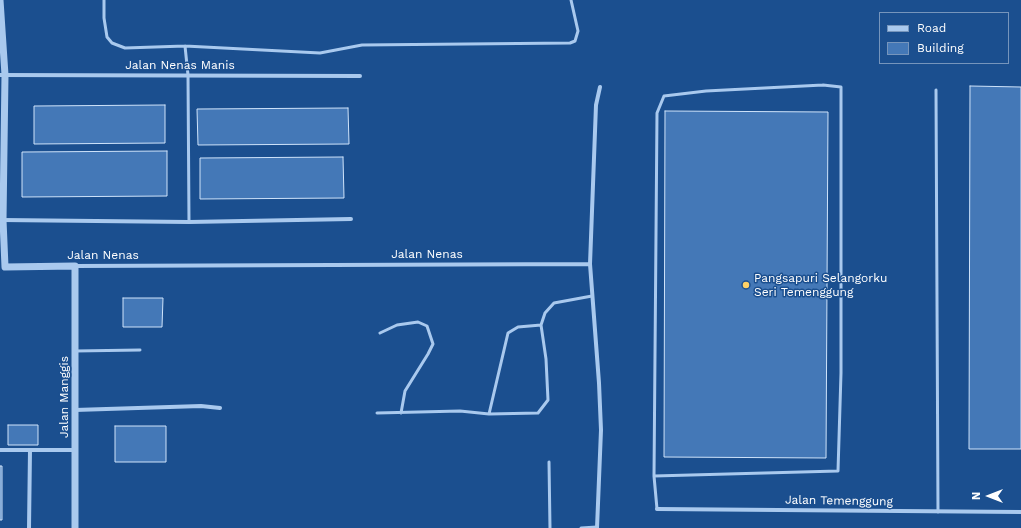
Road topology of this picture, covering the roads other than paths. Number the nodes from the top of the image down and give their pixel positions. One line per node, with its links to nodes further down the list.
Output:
1 (0, 0): 5 (street)
2 (104, 0): 4 (lane)
3 (571, 0): 4 (lane)
4 (185, 46): 6 (lane)
5 (2, 75): 6 (street, Jalan Nenas Manis); 11 (street)
6 (188, 75): 7 (street, Jalan Nenas Manis); 12 (lane)
7 (360, 76)
8 (600, 87): 13 (street)
9 (936, 90): 32 (lane)
10 (351, 219): 12 (street)
11 (2, 220): 12 (street); 15 (street)
12 (189, 222)
13 (590, 264): 14 (street, Jalan Nenas); 16 (street)
14 (74, 266): 15 (street, Jalan Nenas); 20 (street, Jalan Manggis)
15 (2, 267)
16 (592, 296): 17 (lane); 38 (street)
17 (541, 325): 25 (lane); 25 (lane)
18 (380, 333): 24 (lane)
19 (140, 350): 20 (lane)
20 (75, 351): 22 (street, Jalan Manggis)
21 (220, 408): 22 (street)
22 (75, 410): 28 (street, Jalan Manggis)
23 (377, 413): 24 (lane)
24 (401, 413): 25 (lane)
25 (489, 414)
26 (0, 450): 27 (street)
27 (30, 450): 28 (street); 34 (street)
28 (75, 450): 35 (street, Jalan Manggis)
29 (549, 462): 36 (lane)
30 (654, 476): 30 (lane); 31 (lane)
31 (657, 510): 32 (street, Jalan Temenggung)
32 (938, 512): 33 (street, Jalan Temenggung)
33 (1021, 512)
34 (29, 528)
35 (75, 528)
36 (550, 528)
37 (582, 528): 38 (lane)
38 (597, 528)

